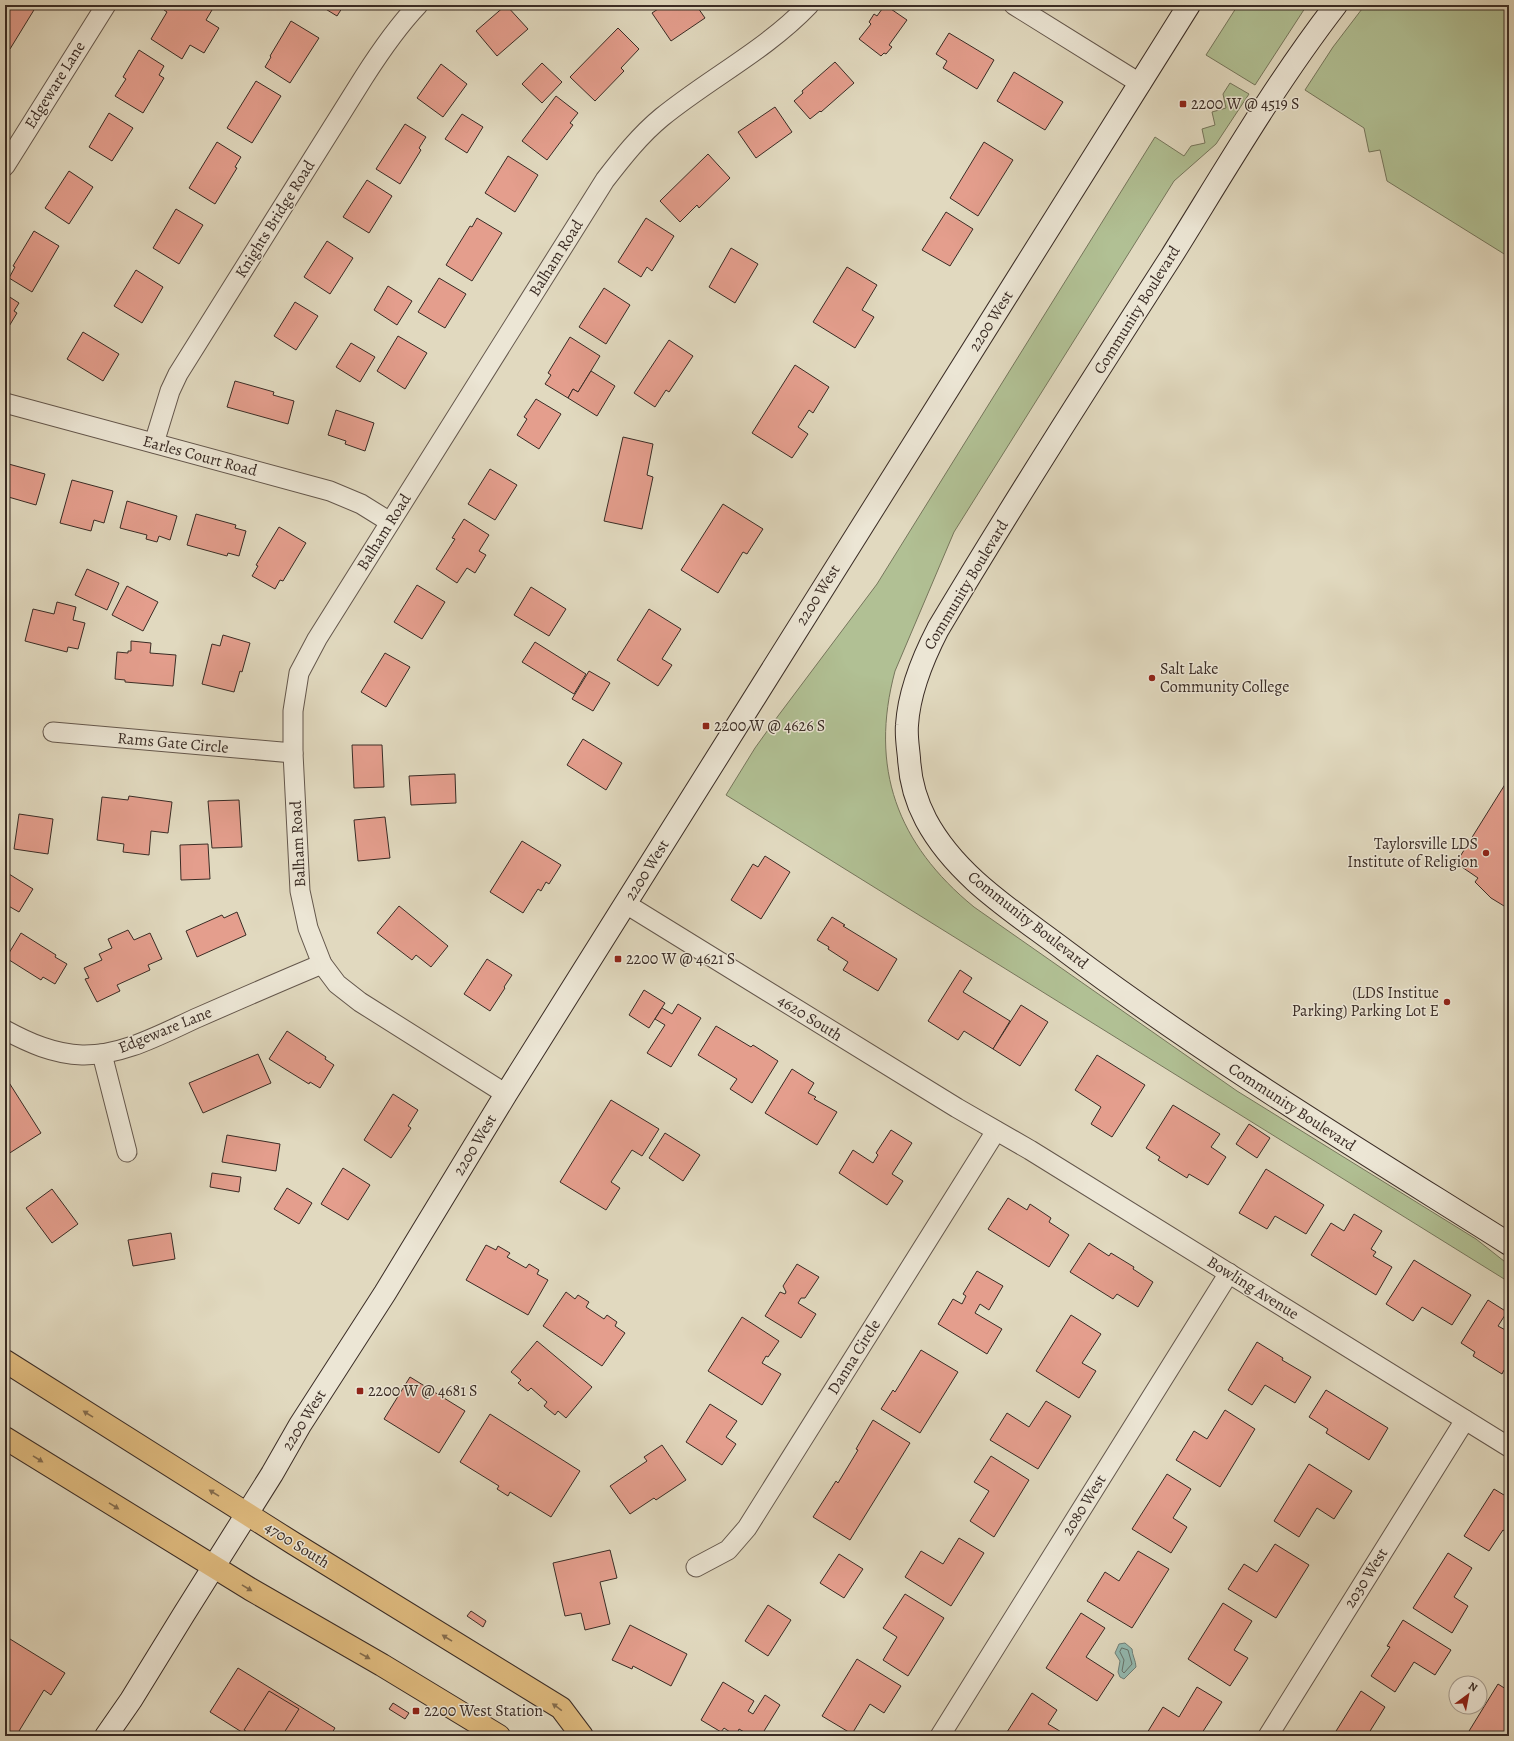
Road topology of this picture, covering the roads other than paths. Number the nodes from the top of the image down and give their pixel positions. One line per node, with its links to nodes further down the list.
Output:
1 (106, 5): 8 (street, Edgeware Lane)
2 (418, 5): 10 (street, Knights Bridge Road)
3 (809, 5): 11 (street, Balham Road)
4 (1014, 5): 7 (street)
5 (1189, 5): 7 (street, 2200 West)
6 (1336, 5): 21 (street, Community Boulevard)
7 (1140, 84): 14 (street, 2200 West)
8 (5, 166)
9 (5, 403): 10 (street, Earles Court Road)
10 (154, 443): 11 (street, Earles Court Road)
11 (390, 522): 13 (street, Balham Road)
12 (53, 732): 13 (street, Rams Gate Circle)
13 (293, 753): 15 (street, Balham Road)
14 (626, 904): 18 (street, 2200 West); 19 (street, 4620 South)
15 (322, 964): 17 (street, Edgeware Lane); 18 (street, Balham Road)
16 (5, 1030): 17 (street, Edgeware Lane)
17 (102, 1054): 20 (street)
18 (506, 1094): 27 (street, 2200 West)
19 (996, 1130): 22 (street, Bowling Avenue); 28 (street, Danna Circle)
20 (127, 1152)
21 (1509, 1244)
22 (1229, 1273): 24 (street, Bowling Avenue); 33 (street, 2080 West)
23 (5, 1361): 27 (main road, 4700 South, one-way to 23)
24 (1465, 1420): 26 (street, Bowling Avenue); 34 (street, 2030 West)
25 (5, 1438): 29 (main road, one-way to 29)
26 (1509, 1447)
27 (247, 1514): 29 (street, 2200 West); 32 (main road, 4700 South, one-way to 27)
28 (696, 1566)
29 (214, 1567): 30 (street, 2200 West); 31 (main road, one-way to 31)
30 (106, 1736)
31 (500, 1736)
32 (582, 1736)
33 (940, 1736)
34 (1268, 1736)

